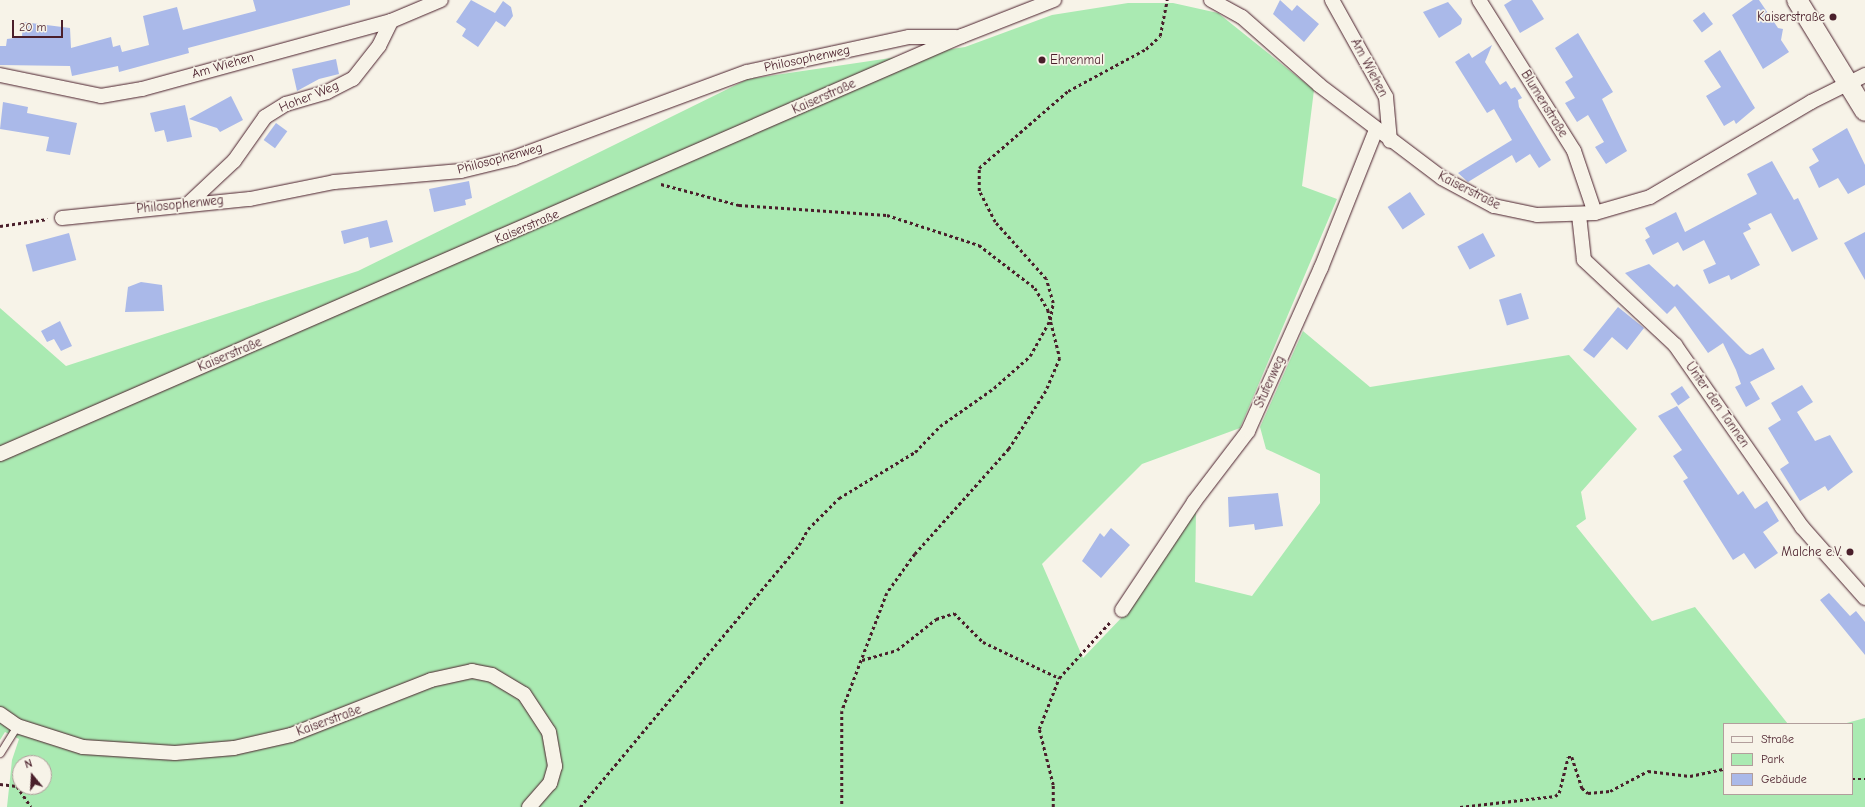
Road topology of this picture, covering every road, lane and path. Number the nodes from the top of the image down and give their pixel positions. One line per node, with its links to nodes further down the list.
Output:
1 (441, 0): 8 (street, Am Wiehen)
2 (1054, 0): 9 (street, Kaiserstraße)
3 (1167, 0): 21 (path)
4 (1211, 0): 13 (street, Kaiserstraße)
5 (1332, 0): 14 (street, Am Wiehen)
6 (1479, 0): 17 (street, Blumenstraße)
7 (1798, 0): 11 (main road)
8 (391, 21): 10 (street, Am Wiehen); 16 (street, Hoher Weg)
9 (962, 36): 15 (street, Kaiserstraße); 16 (street, Philosophenweg)
10 (0, 75)
11 (1856, 79): 12 (main road); 17 (street, Kaiserstraße)
12 (1865, 111)
13 (1376, 130): 14 (street, Kaiserstraße); 24 (street, Stufenweg)
14 (1390, 141): 18 (street, Kaiserstraße)
15 (644, 177): 21 (path); 22 (street, Kaiserstraße)
16 (188, 204): 19 (street, Philosophenweg)
17 (1595, 213): 18 (street, Kaiserstraße)
18 (1579, 215): 23 (street, Unter den Tannen)
19 (62, 218): 20 (path)
20 (0, 226)
21 (1050, 320): 25 (path); 36 (path)
22 (0, 454)
23 (1865, 598)
24 (1122, 610): 26 (path)
25 (862, 660): 26 (path); 37 (path)
26 (1059, 678): 38 (path)
27 (0, 714): 28 (street, Kaiserstraße)
28 (17, 726): 29 (lane); 35 (street, Kaiserstraße)
29 (0, 753)
30 (1723, 769): 39 (path)
31 (1853, 779): 32 (path)
32 (1865, 779)
33 (0, 784): 34 (path)
34 (31, 807)
35 (529, 807)
36 (580, 807)
37 (842, 807)
38 (1053, 807)
39 (1461, 807)

